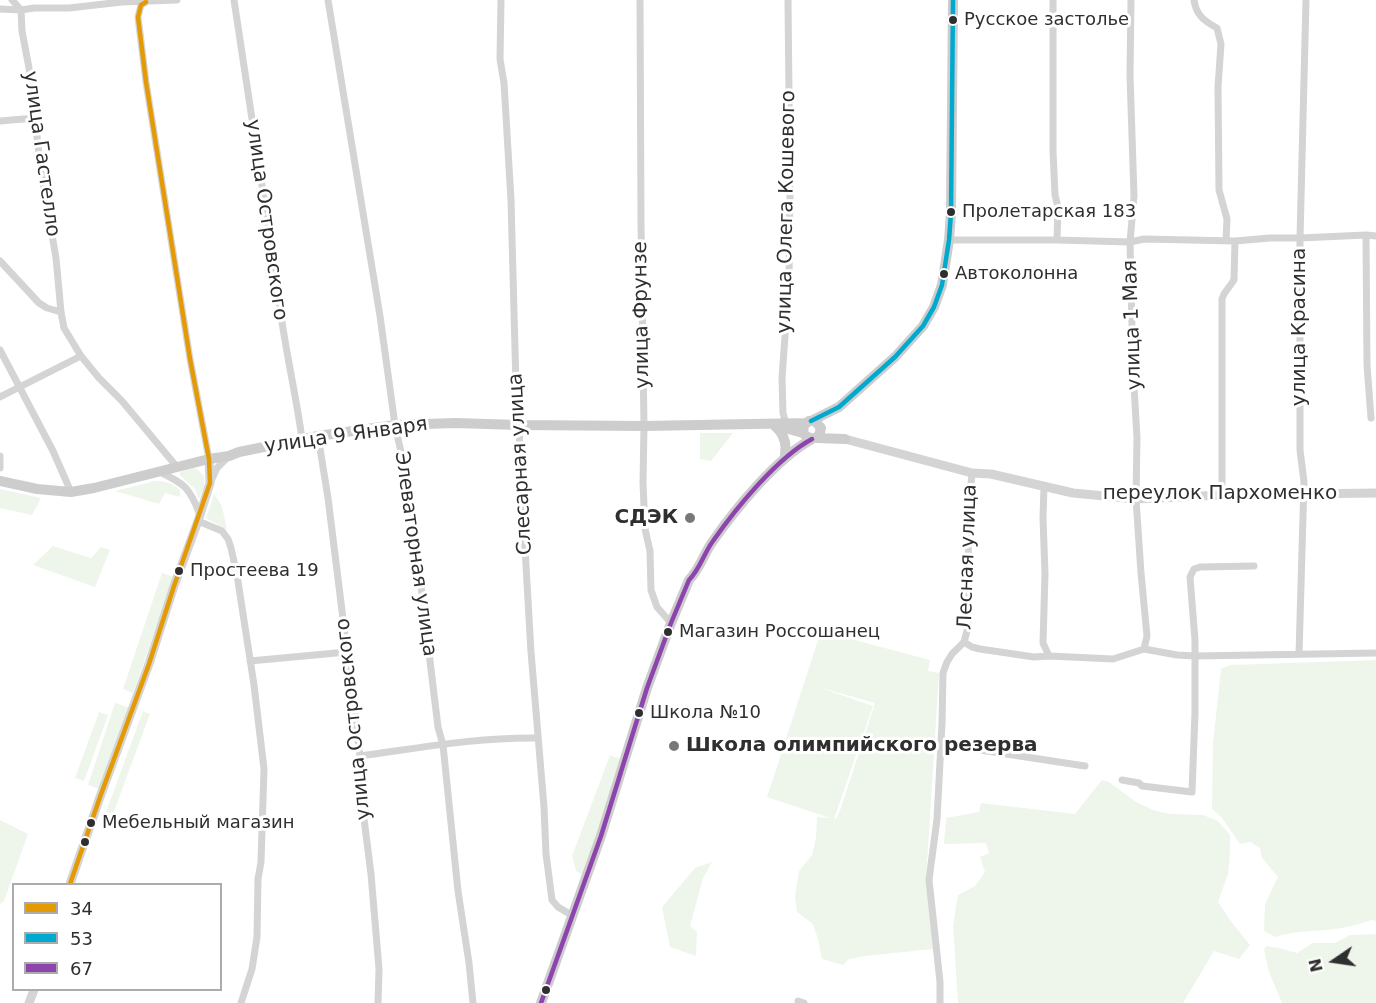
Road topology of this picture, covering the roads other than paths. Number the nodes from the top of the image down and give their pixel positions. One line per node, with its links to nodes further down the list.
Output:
1 (12, 0): 15 (street)
2 (177, 0): 13 (street)
3 (234, 0): 39 (street, улица Островского)
4 (328, 0): 33 (street, Элеваторная улица)
5 (501, 0): 34 (street, Слесарная улица)
6 (640, 0): 36 (street, улица Фрунзе)
7 (788, 0): 35 (street, улица Олега Кошевого)
8 (953, 0): 21 (main road)
9 (1053, 0): 22 (street)
10 (1131, 0): 25 (street, улица 1 Мая)
11 (1194, 0): 23 (street)
12 (1306, 0): 20 (street, улица Красина)
13 (146, 2): 15 (street); 43 (street)
14 (0, 9): 15 (street)
15 (21, 10): 16 (street, улица Гастелло)
16 (35, 118): 17 (street); 27 (street, улица Гастелло)
17 (0, 121)
18 (1366, 235): 19 (street); 20 (street); 32 (street)
19 (1376, 236)
20 (1300, 238): 24 (street); 54 (street, улица Красина)
21 (949, 240): 22 (street); 37 (main road)
22 (1057, 240): 25 (street)
23 (1226, 241): 24 (street); 25 (street)
24 (1235, 241): 55 (street)
25 (1130, 242): 56 (street, улица 1 Мая)
26 (0, 261): 27 (street)
27 (61, 312): 29 (street, улица Гастелло)
28 (0, 350): 30 (street)
29 (81, 356): 30 (street); 45 (street, улица Гастелло)
30 (20, 388): 31 (street); 52 (street)
31 (0, 397)
32 (1371, 418)
33 (395, 425): 34 (main road, улица 9 Января); 38 (main road, улица 9 Января); 70 (street, Элеваторная улица)
34 (519, 425): 36 (main road, улица 9 Января); 68 (street, Слесарная улица)
35 (776, 425): 36 (main road, улица 9 Января); 37 (main road, улица 9 Января); 44 (main road)
36 (644, 426): 59 (street, улица Фрунзе)
37 (812, 430): 40 (main road, улица 9 Января); 44 (main road)
38 (318, 436): 39 (main road, улица 9 Января); 62 (street, улица Островского)
39 (302, 439): 42 (main road, улица 9 Января)
40 (845, 439): 48 (street, переулок Пархоменко)
41 (0, 456): 46 (street)
42 (229, 456): 43 (main road, улица 9 Января); 50 (street)
43 (209, 459): 45 (main road, улица 9 Января); 50 (street)
44 (782, 459): 59 (main road)
45 (177, 467): 47 (main road, улица 9 Января)
46 (0, 468)
47 (160, 472): 52 (main road, улица 9 Января); 57 (street)
48 (972, 473): 51 (street, переулок Пархоменко); 60 (street, Лесная улица)
49 (0, 481): 52 (main road, улица 9 Января)
50 (210, 483): 57 (street)
51 (1044, 486): 56 (street, переулок Пархоменко); 65 (street)
52 (71, 492)
53 (1376, 493): 54 (street, переулок Пархоменко)
54 (1303, 494): 55 (street, переулок Пархоменко); 64 (street, улица Красина)
55 (1222, 495): 56 (street, переулок Пархоменко)
56 (1136, 499): 61 (street, улица 1 Мая)
57 (199, 518): 67 (street); 74 (street)
58 (1254, 566): 66 (street)
59 (671, 623): 75 (main road)
60 (964, 642): 65 (street); 69 (street)
61 (1144, 650): 65 (street); 66 (street)
62 (347, 652): 67 (street); 71 (street, улица Островского)
63 (1376, 653): 64 (street)
64 (1299, 654): 66 (street)
65 (1049, 656)
66 (1195, 656): 73 (street)
67 (250, 661): 76 (street)
68 (538, 738): 70 (street); 75 (street, Слесарная улица)
69 (941, 744): 72 (street); 80 (street)
70 (443, 745): 71 (street); 78 (street, Элеваторная улица)
71 (360, 756): 77 (street, улица Островского)
72 (1085, 766)
73 (1122, 780)
74 (71, 883)
75 (573, 916): 79 (main road)
76 (241, 1003)
77 (378, 1003)
78 (473, 1003)
79 (541, 1003)
80 (940, 1003)

